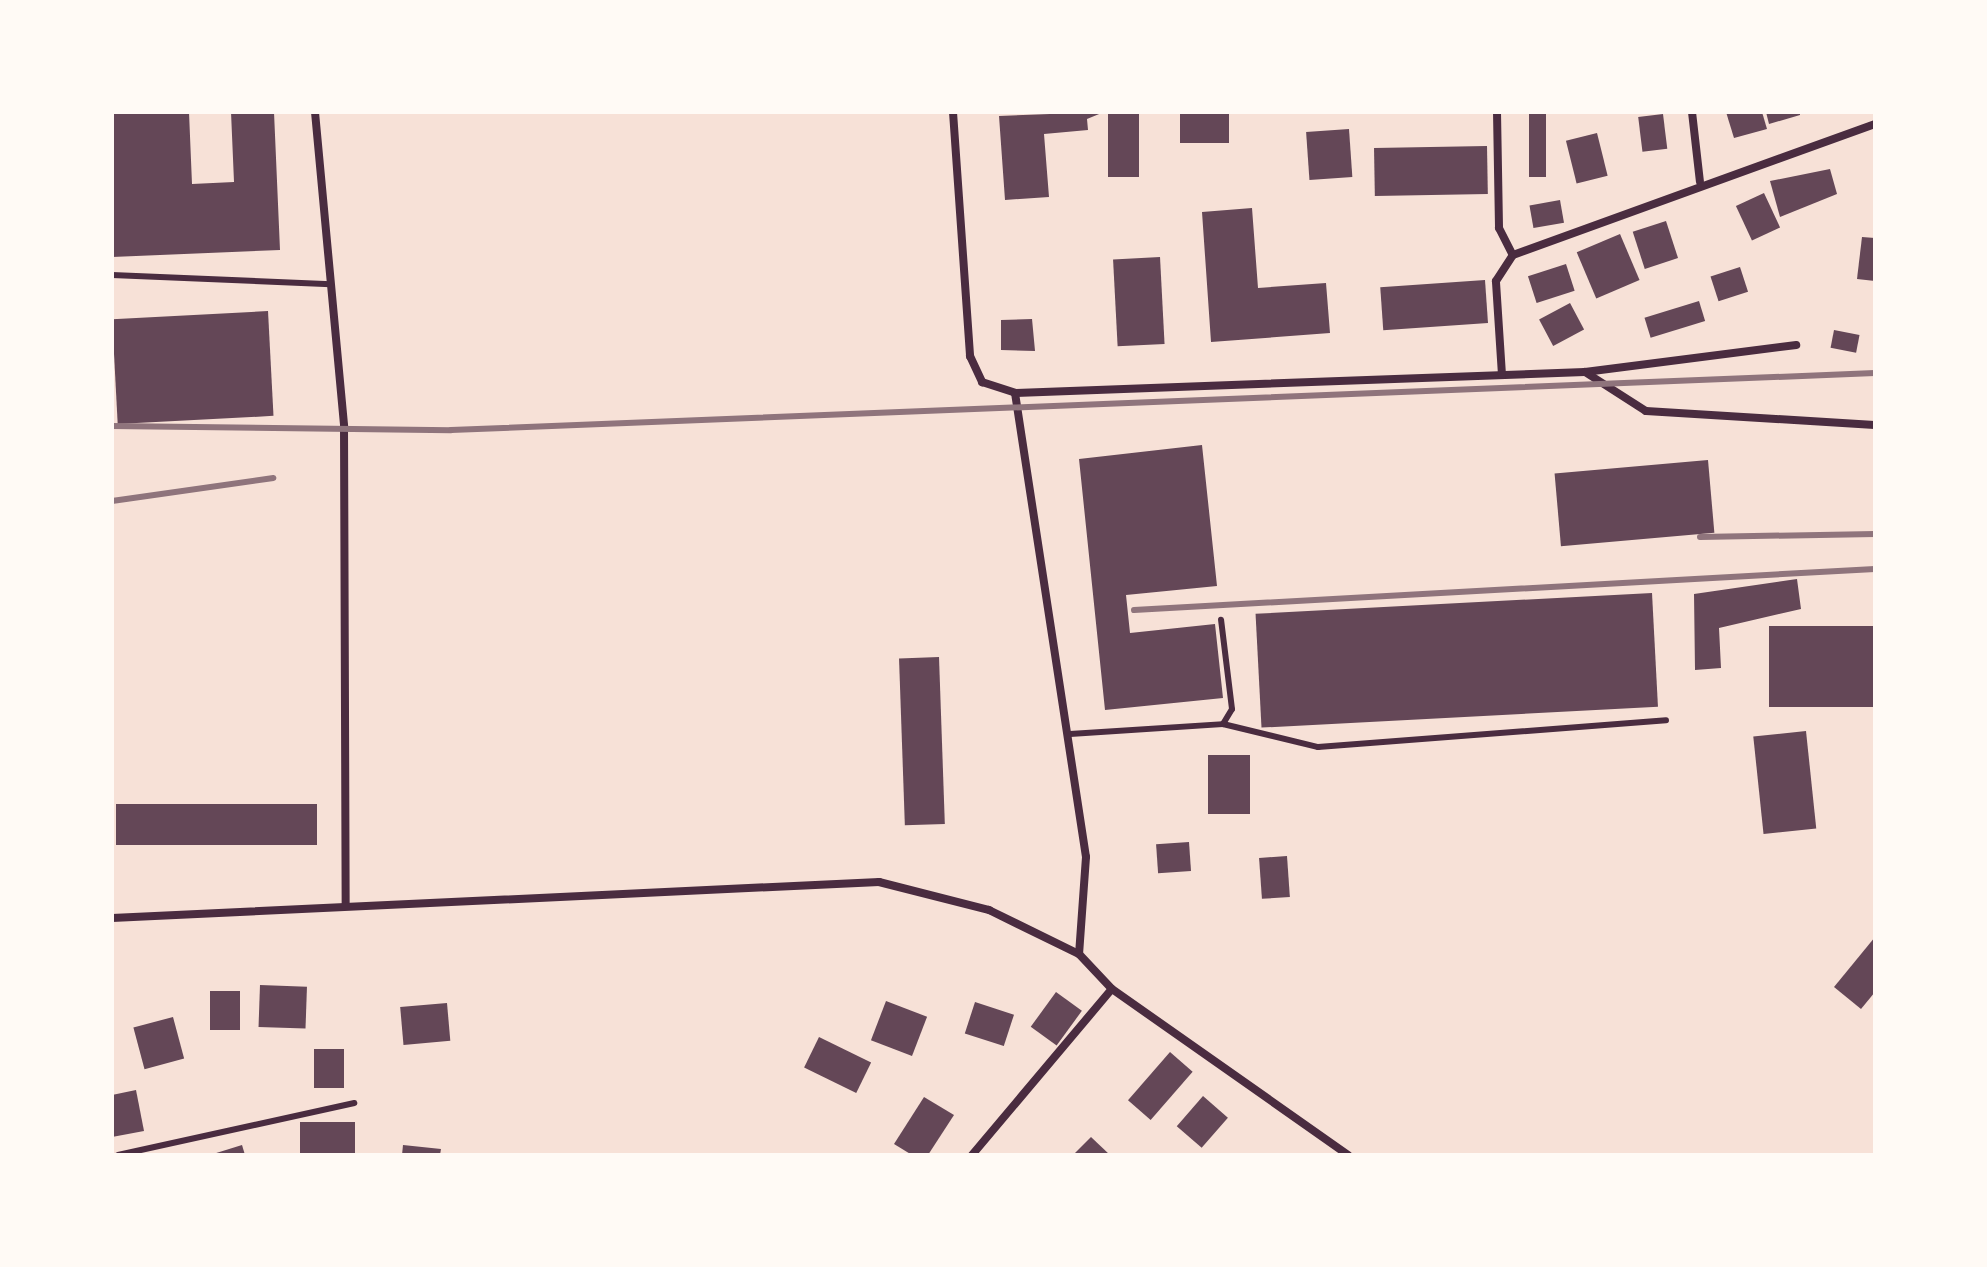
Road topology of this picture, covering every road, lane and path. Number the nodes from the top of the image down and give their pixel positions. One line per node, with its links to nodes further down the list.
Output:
1 (315, 112): 9 (street)
2 (953, 112): 13 (street)
3 (1497, 112): 7 (street)
4 (1692, 112): 6 (street)
5 (1875, 124): 6 (street)
6 (1700, 182): 7 (street)
7 (1513, 255): 12 (street)
8 (112, 275): 9 (lane)
9 (331, 284): 19 (street)
10 (1796, 345): 11 (street)
11 (1585, 372): 12 (street); 14 (street)
12 (1502, 375): 13 (street)
13 (1015, 393): 18 (street)
14 (1875, 425)
15 (1221, 620): 17 (lane)
16 (1666, 720): 17 (lane)
17 (1223, 724): 18 (lane)
18 (1070, 734): 21 (street)
19 (346, 904): 20 (street); 21 (street)
20 (112, 918)
21 (1079, 954): 22 (street)
22 (1112, 989): 25 (street); 26 (street)
23 (354, 1103): 24 (lane)
24 (118, 1155)
25 (972, 1155)
26 (1348, 1155)

